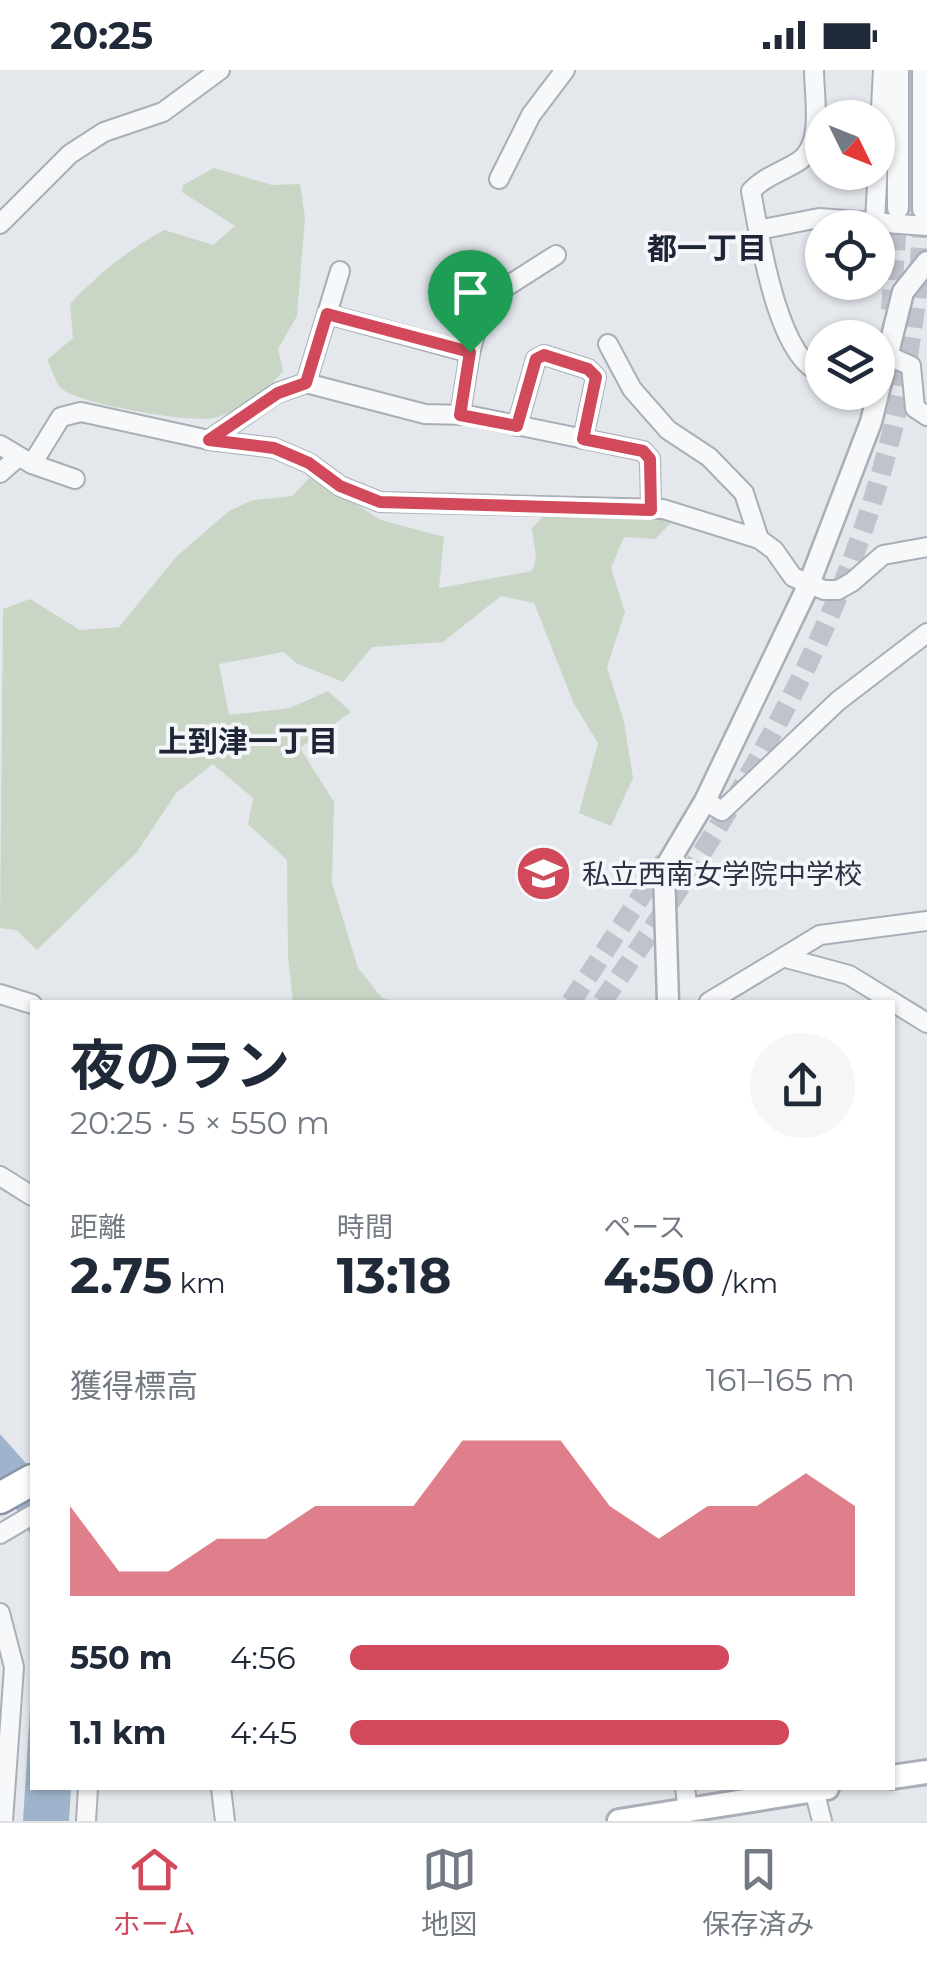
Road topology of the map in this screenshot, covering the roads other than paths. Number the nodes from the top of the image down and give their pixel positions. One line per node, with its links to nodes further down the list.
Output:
1 (220, 70): 13 (street)
2 (565, 70): 7 (street)
3 (814, 70): 14 (street)
4 (882, 70): 9 (street)
5 (898, 70): 8 (street)
6 (923, 70): 10 (street)
7 (499, 179)
8 (898, 208)
9 (876, 210)
10 (925, 217): 11 (street)
11 (895, 220)
12 (805, 221): 14 (street)
13 (0, 224)
14 (758, 230): 22 (street)
15 (556, 254): 21 (street)
16 (927, 262): 19 (street)
17 (340, 271): 18 (street)
18 (327, 314): 21 (street); 24 (street)
19 (895, 320)
20 (608, 344): 36 (street)
21 (470, 352): 26 (street)
22 (805, 361)
23 (895, 361): 27 (street)
24 (306, 383): 26 (street); 30 (street)
25 (873, 410): 38 (street)
26 (460, 415): 28 (street)
27 (927, 416)
28 (517, 426): 29 (street); 29 (street)
29 (583, 439): 35 (street)
30 (209, 440): 32 (street); 35 (street)
31 (0, 445): 32 (street)
32 (24, 461): 33 (street); 34 (street)
33 (0, 473)
34 (75, 479)
35 (651, 510): 36 (street)
36 (760, 539): 38 (street)
37 (927, 547): 38 (street)
38 (809, 584): 40 (street)
39 (927, 633): 40 (street)
40 (706, 801): 43 (street)
41 (927, 921): 42 (street)
42 (786, 958): 44 (street); 45 (street)
43 (668, 1000)
44 (711, 1000)
45 (890, 1000)
46 (895, 1003): 47 (street)
47 (927, 1022)
48 (0, 1176): 49 (street)
49 (30, 1195)
50 (30, 1466): 52 (street)
51 (30, 1481): 53 (highway)
52 (0, 1482)
53 (0, 1498)
54 (30, 1499): 55 (highway)
55 (0, 1515)
56 (30, 1516): 57 (street)
57 (0, 1534)
58 (0, 1612): 59 (street)
59 (7, 1664): 67 (street)
60 (927, 1772): 61 (main road)
61 (895, 1777)
62 (88, 1790): 68 (street)
63 (220, 1790): 69 (street)
64 (807, 1790): 66 (main road)
65 (820, 1790): 71 (street)
66 (686, 1799): 70 (main road)
67 (3, 1821)
68 (86, 1821)
69 (225, 1821)
70 (619, 1821)
71 (822, 1821)

